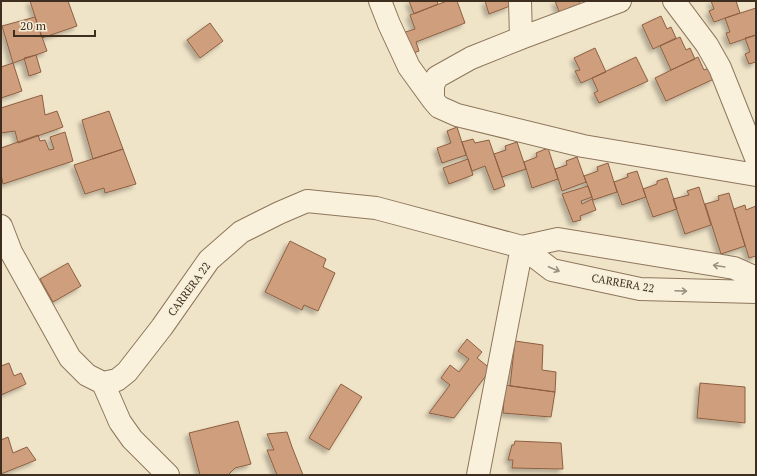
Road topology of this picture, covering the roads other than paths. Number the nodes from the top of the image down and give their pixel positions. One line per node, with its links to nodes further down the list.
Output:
1 (380, 1): 6 (street)
2 (520, 1): 5 (street)
3 (620, 1): 5 (street)
4 (674, 1): 7 (street)
5 (521, 38): 6 (street)
6 (433, 100): 8 (street)
7 (756, 158)
8 (756, 175)
9 (1, 226): 13 (street)
10 (522, 247): 11 (street, CARRERA 22, one-way to 10); 12 (street, CARRERA 22, one-way to 12); 13 (street, CARRERA 22); 15 (street)
11 (756, 278)
12 (756, 292)
13 (103, 383): 14 (street)
14 (168, 475)
15 (478, 475)

